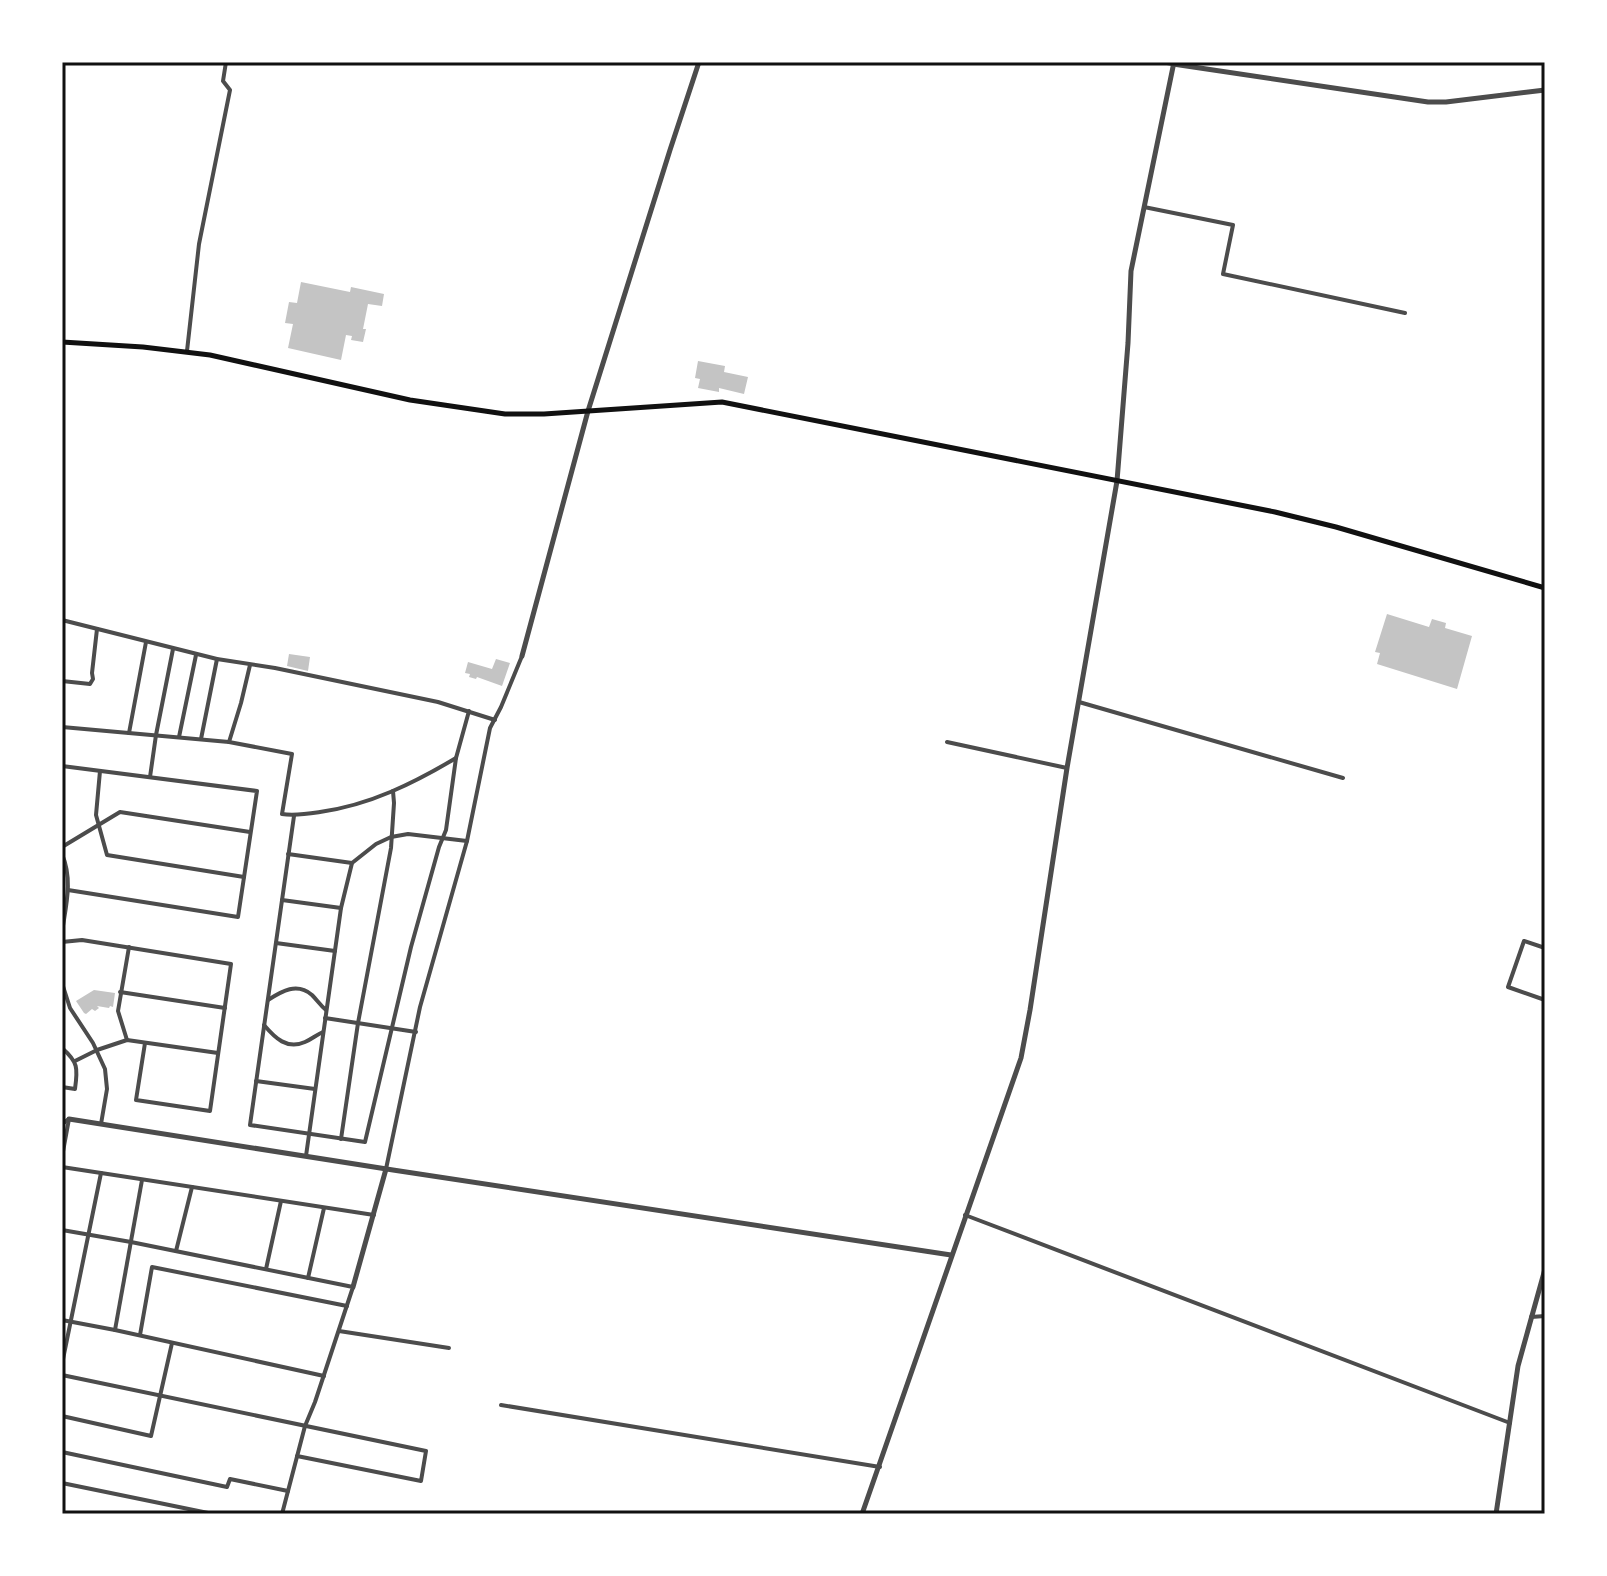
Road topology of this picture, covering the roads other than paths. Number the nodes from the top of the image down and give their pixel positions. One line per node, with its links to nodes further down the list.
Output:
1 (226, 62): 9 (street)
2 (699, 62): 10 (street)
3 (1161, 62): 4 (street)
4 (1173, 63): 5 (street); 6 (street)
5 (1545, 90)
6 (1144, 207): 7 (street); 11 (street)
7 (1405, 313)
8 (62, 342): 9 (main road)
9 (187, 351): 10 (main road)
10 (588, 411): 11 (main road); 18 (street)
11 (1117, 481): 12 (main road); 22 (street)
12 (1545, 588)
13 (62, 620): 14 (street)
14 (97, 629): 15 (street); 21 (street)
15 (146, 642): 16 (street); 26 (street)
16 (173, 649): 17 (street); 27 (street)
17 (196, 655): 19 (street); 28 (street)
18 (522, 656): 24 (street)
19 (217, 659): 20 (street); 29 (street)
20 (250, 665): 23 (street); 30 (street)
21 (62, 681)
22 (1079, 702): 34 (street); 37 (street)
23 (469, 711): 24 (street); 32 (street)
24 (495, 720): 44 (street)
25 (62, 727): 26 (street)
26 (129, 733): 27 (street)
27 (156, 735): 28 (street); 36 (street)
28 (179, 737): 29 (street)
29 (201, 739): 30 (street)
30 (229, 742): 39 (street)
31 (947, 742): 34 (street)
32 (456, 758): 38 (street); 43 (street)
33 (62, 766): 35 (street)
34 (1067, 768): 95 (street)
35 (100, 771): 36 (street); 40 (street)
36 (150, 777): 41 (street)
37 (1343, 778)
38 (393, 791): 39 (street); 42 (street)
39 (294, 816): 47 (street)
40 (98, 826): 41 (street); 45 (street); 49 (street)
41 (250, 832): 49 (street)
42 (391, 837): 43 (street); 48 (street); 66 (street)
43 (444, 838): 44 (street); 68 (street)
44 (467, 841): 70 (street)
45 (62, 847)
46 (62, 854): 50 (street)
47 (288, 854): 48 (street); 51 (street)
48 (352, 863): 52 (street)
49 (244, 877): 50 (street)
50 (68, 890): 53 (street)
51 (282, 900): 52 (street); 55 (street)
52 (341, 908): 58 (street)
53 (62, 932)
54 (62, 942): 56 (street)
55 (276, 943): 58 (street); 61 (street)
56 (129, 947): 60 (street); 63 (street)
57 (1545, 948): 62 (street)
58 (335, 951): 64 (street)
59 (62, 983): 74 (street)
60 (120, 992): 63 (street); 71 (street)
61 (268, 1000): 64 (street); 67 (street)
62 (1545, 1000)
63 (225, 1008): 75 (street)
64 (326, 1010): 65 (street)
65 (325, 1018): 66 (street); 69 (street)
66 (358, 1023): 68 (street); 84 (street)
67 (264, 1025): 69 (street); 77 (street)
68 (391, 1028): 70 (street); 84 (street)
69 (323, 1032): 79 (street)
70 (416, 1032): 88 (street)
71 (127, 1040): 72 (street); 74 (street)
72 (145, 1043): 75 (street); 75 (street)
73 (62, 1048): 76 (street)
74 (97, 1050): 76 (street); 82 (street)
75 (218, 1053)
76 (75, 1061): 78 (street)
77 (256, 1081): 79 (street); 83 (street)
78 (62, 1087)
79 (315, 1089): 83 (street)
80 (66, 1119): 81 (street); 82 (street); 86 (street)
81 (62, 1124)
82 (101, 1124): 85 (street)
83 (309, 1134): 84 (street); 85 (street)
84 (341, 1139)
85 (306, 1156): 88 (street)
86 (62, 1157)
87 (62, 1167): 89 (street)
88 (386, 1169): 94 (street); 100 (street)
89 (101, 1173): 90 (street); 97 (street)
90 (142, 1180): 91 (street); 98 (street)
91 (192, 1187): 92 (street); 99 (street)
92 (281, 1201): 93 (street); 101 (street)
93 (324, 1208): 94 (street); 103 (street)
94 (374, 1215): 104 (street)
95 (965, 1215): 100 (street); 121 (street)
96 (62, 1230): 97 (street)
97 (89, 1234): 98 (street); 109 (street)
98 (131, 1242): 99 (street); 110 (street)
99 (176, 1251): 101 (street)
100 (951, 1255): 125 (street)
101 (266, 1269): 103 (street)
102 (1545, 1269): 107 (street)
103 (308, 1278): 104 (street)
104 (353, 1287): 105 (street)
105 (347, 1306): 111 (street); 112 (street)
106 (1545, 1316): 107 (street)
107 (1530, 1317): 121 (street)
108 (62, 1320): 109 (street)
109 (72, 1322): 110 (street); 115 (street)
110 (115, 1330): 112 (street)
111 (339, 1331): 114 (street); 117 (street)
112 (140, 1335): 113 (street)
113 (172, 1343): 117 (street); 118 (street)
114 (449, 1348)
115 (62, 1364)
116 (62, 1375): 118 (street)
117 (324, 1376): 122 (street)
118 (160, 1395): 120 (street); 122 (street)
119 (501, 1405): 125 (street)
120 (62, 1416)
121 (1510, 1423): 131 (street)
122 (305, 1426): 124 (street); 124 (street)
123 (62, 1452): 127 (street)
124 (296, 1456): 127 (street)
125 (880, 1467): 130 (street)
126 (62, 1483): 128 (street)
127 (288, 1491): 129 (street)
128 (213, 1514)
129 (282, 1514)
130 (862, 1514)
131 (1496, 1514)

